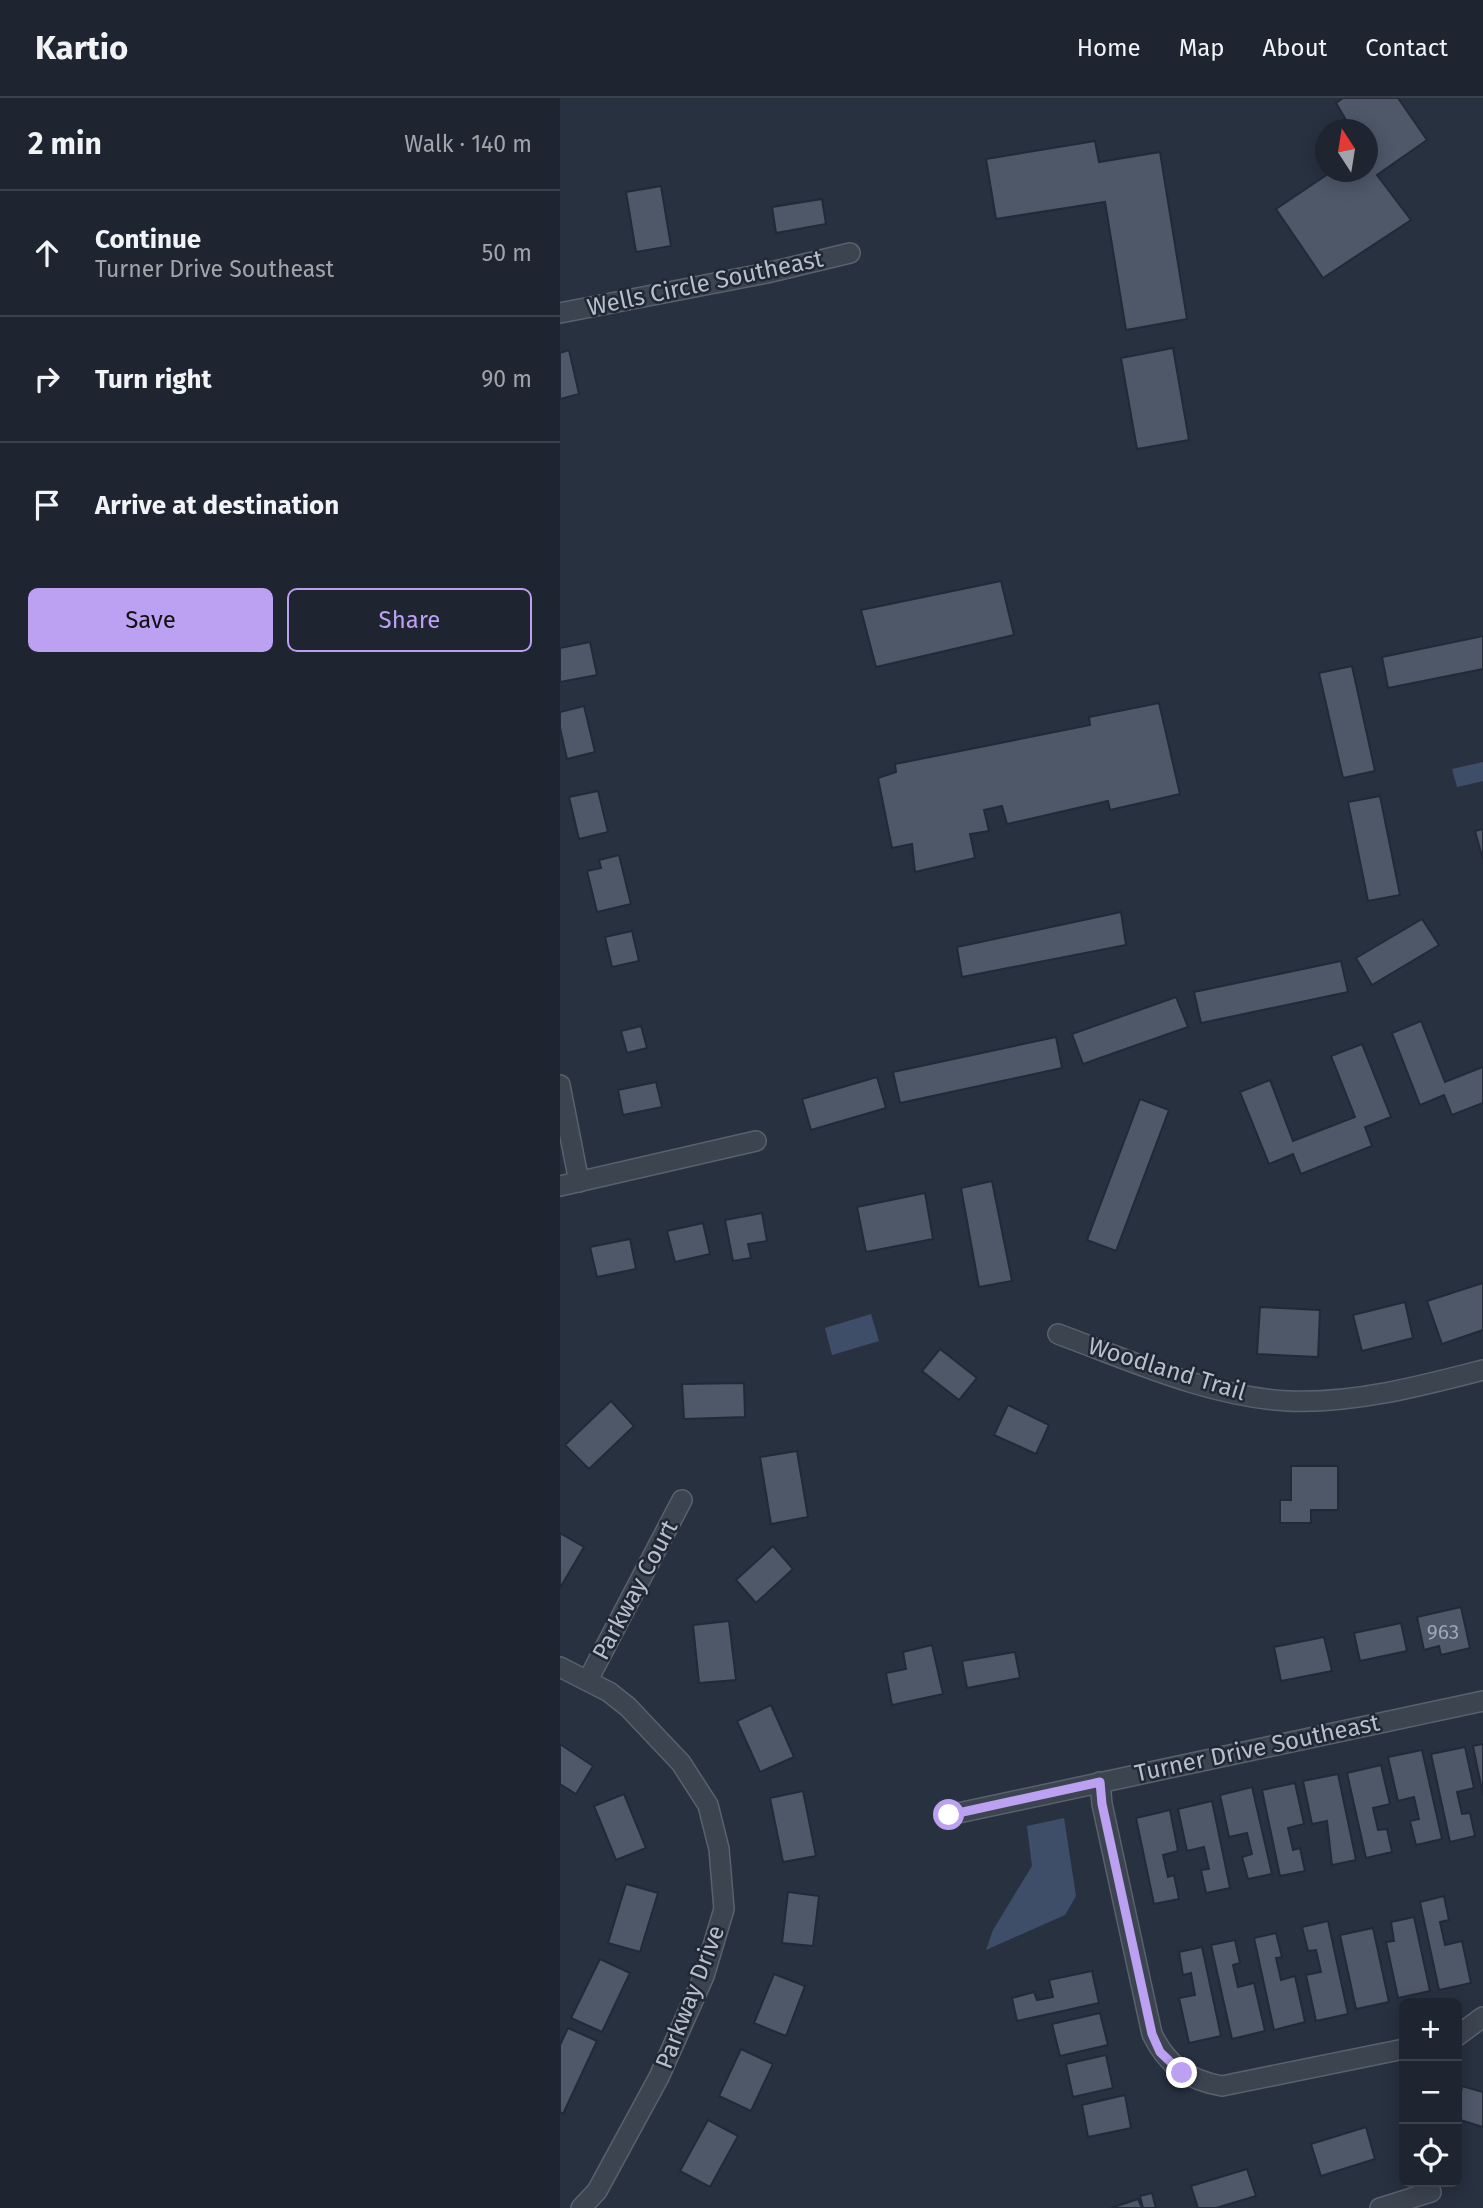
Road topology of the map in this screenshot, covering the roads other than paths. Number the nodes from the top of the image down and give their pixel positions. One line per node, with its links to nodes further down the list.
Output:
1 (850, 253): 2 (street, Wells Circle Southeast)
2 (560, 313)
3 (560, 1086): 5 (street)
4 (756, 1141): 5 (street)
5 (570, 1184)
6 (1058, 1334): 7 (street, Woodland Trail)
7 (1483, 1370)
8 (682, 1500): 10 (street, Parkway Court)
9 (560, 1667): 10 (street, Parkway Drive)
10 (588, 1680): 18 (street, Parkway Drive)
11 (1483, 1701): 12 (street, Turner Drive Southeast)
12 (1100, 1782): 13 (street, Turner Drive Southeast); 16 (street)
13 (949, 1815)
14 (1483, 2017): 15 (street)
15 (1462, 2032)
16 (1399, 2050)
17 (1431, 2192): 19 (street)
18 (581, 2208)
19 (1380, 2208)

